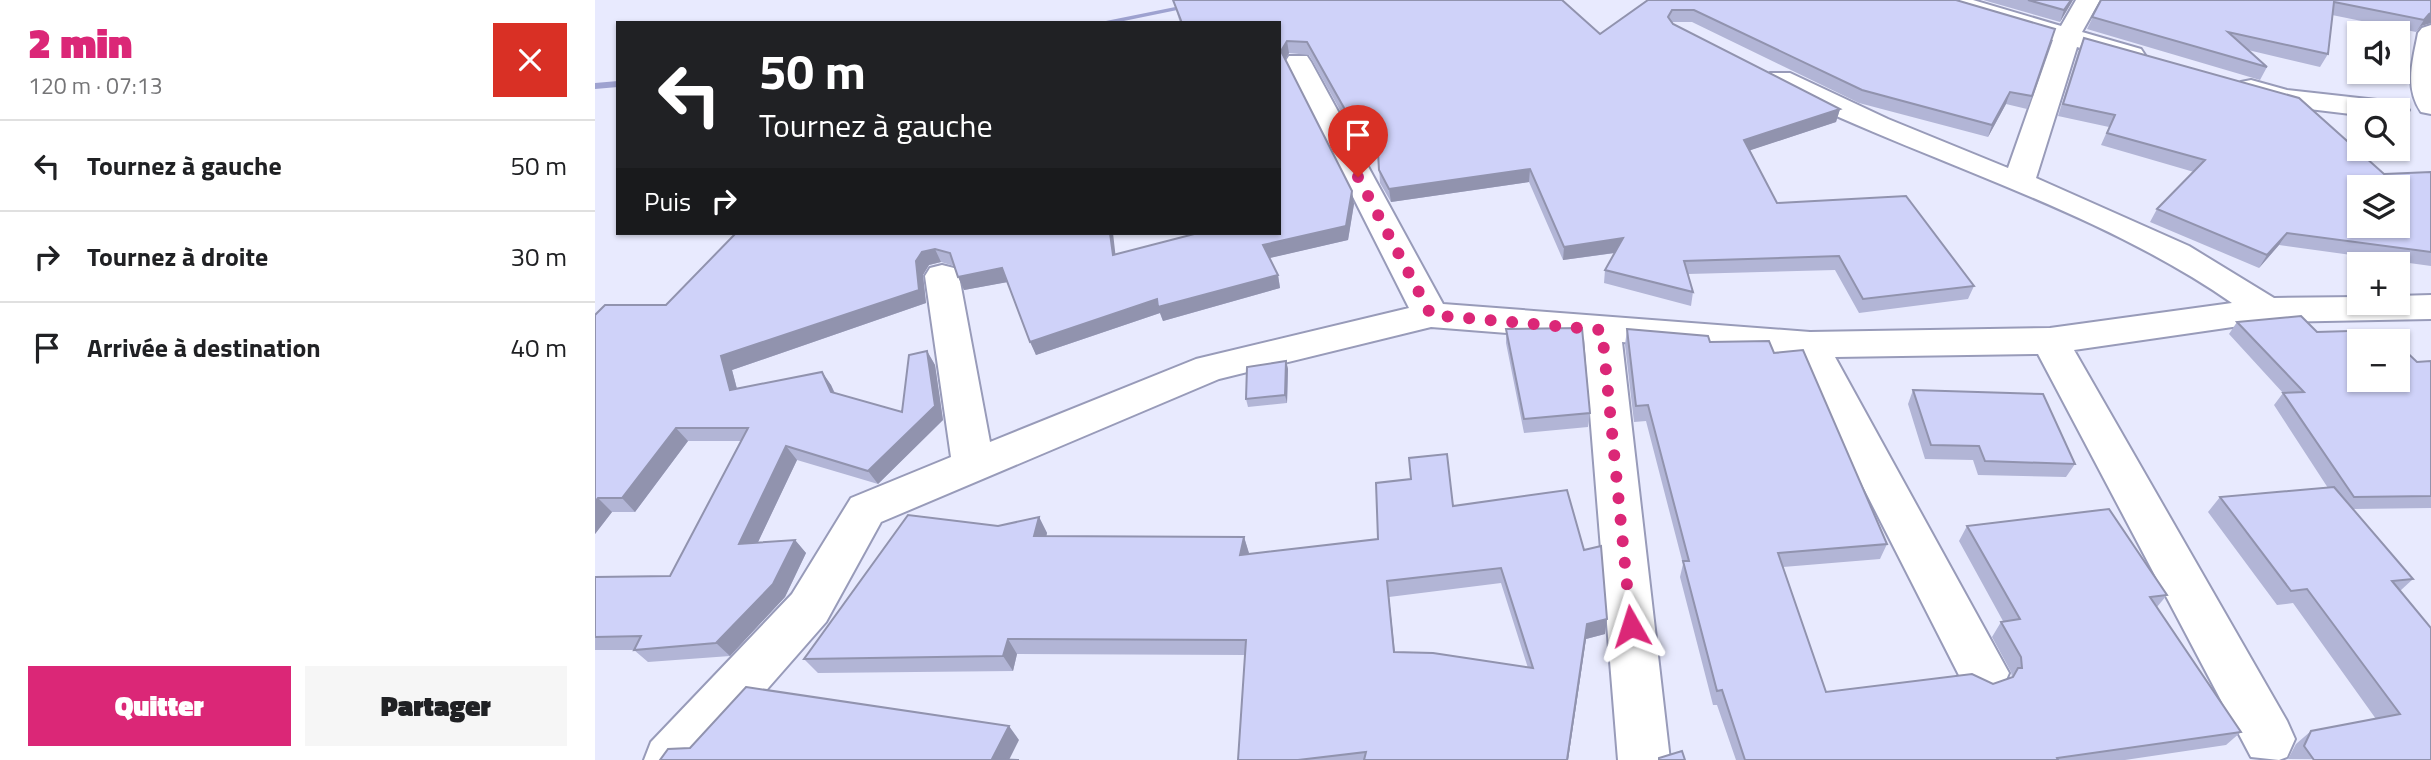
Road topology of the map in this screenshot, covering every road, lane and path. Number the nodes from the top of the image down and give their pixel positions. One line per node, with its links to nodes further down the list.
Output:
1 (1947, 0): 4 (street)
2 (2088, 0): 4 (street)
3 (2431, 33): 10 (street)
4 (2067, 37): 6 (street); 13 (street)
5 (1298, 62): 17 (street)
6 (2156, 62)
7 (1755, 66): 13 (street)
8 (2220, 80): 9 (street)
9 (2347, 105)
10 (2431, 106)
11 (2410, 112): 12 (street)
12 (2431, 114)
13 (2019, 182): 16 (street)
14 (942, 276): 21 (street)
15 (2431, 307): 16 (street)
16 (2267, 310): 19 (street)
17 (1431, 315): 18 (street); 21 (street)
18 (1602, 330): 20 (street); 25 (street)
19 (2050, 341): 20 (street); 23 (street)
20 (1810, 345): 22 (street)
21 (973, 465): 24 (street)
22 (1984, 673)
23 (2269, 739)
24 (670, 760)
25 (1644, 760)

